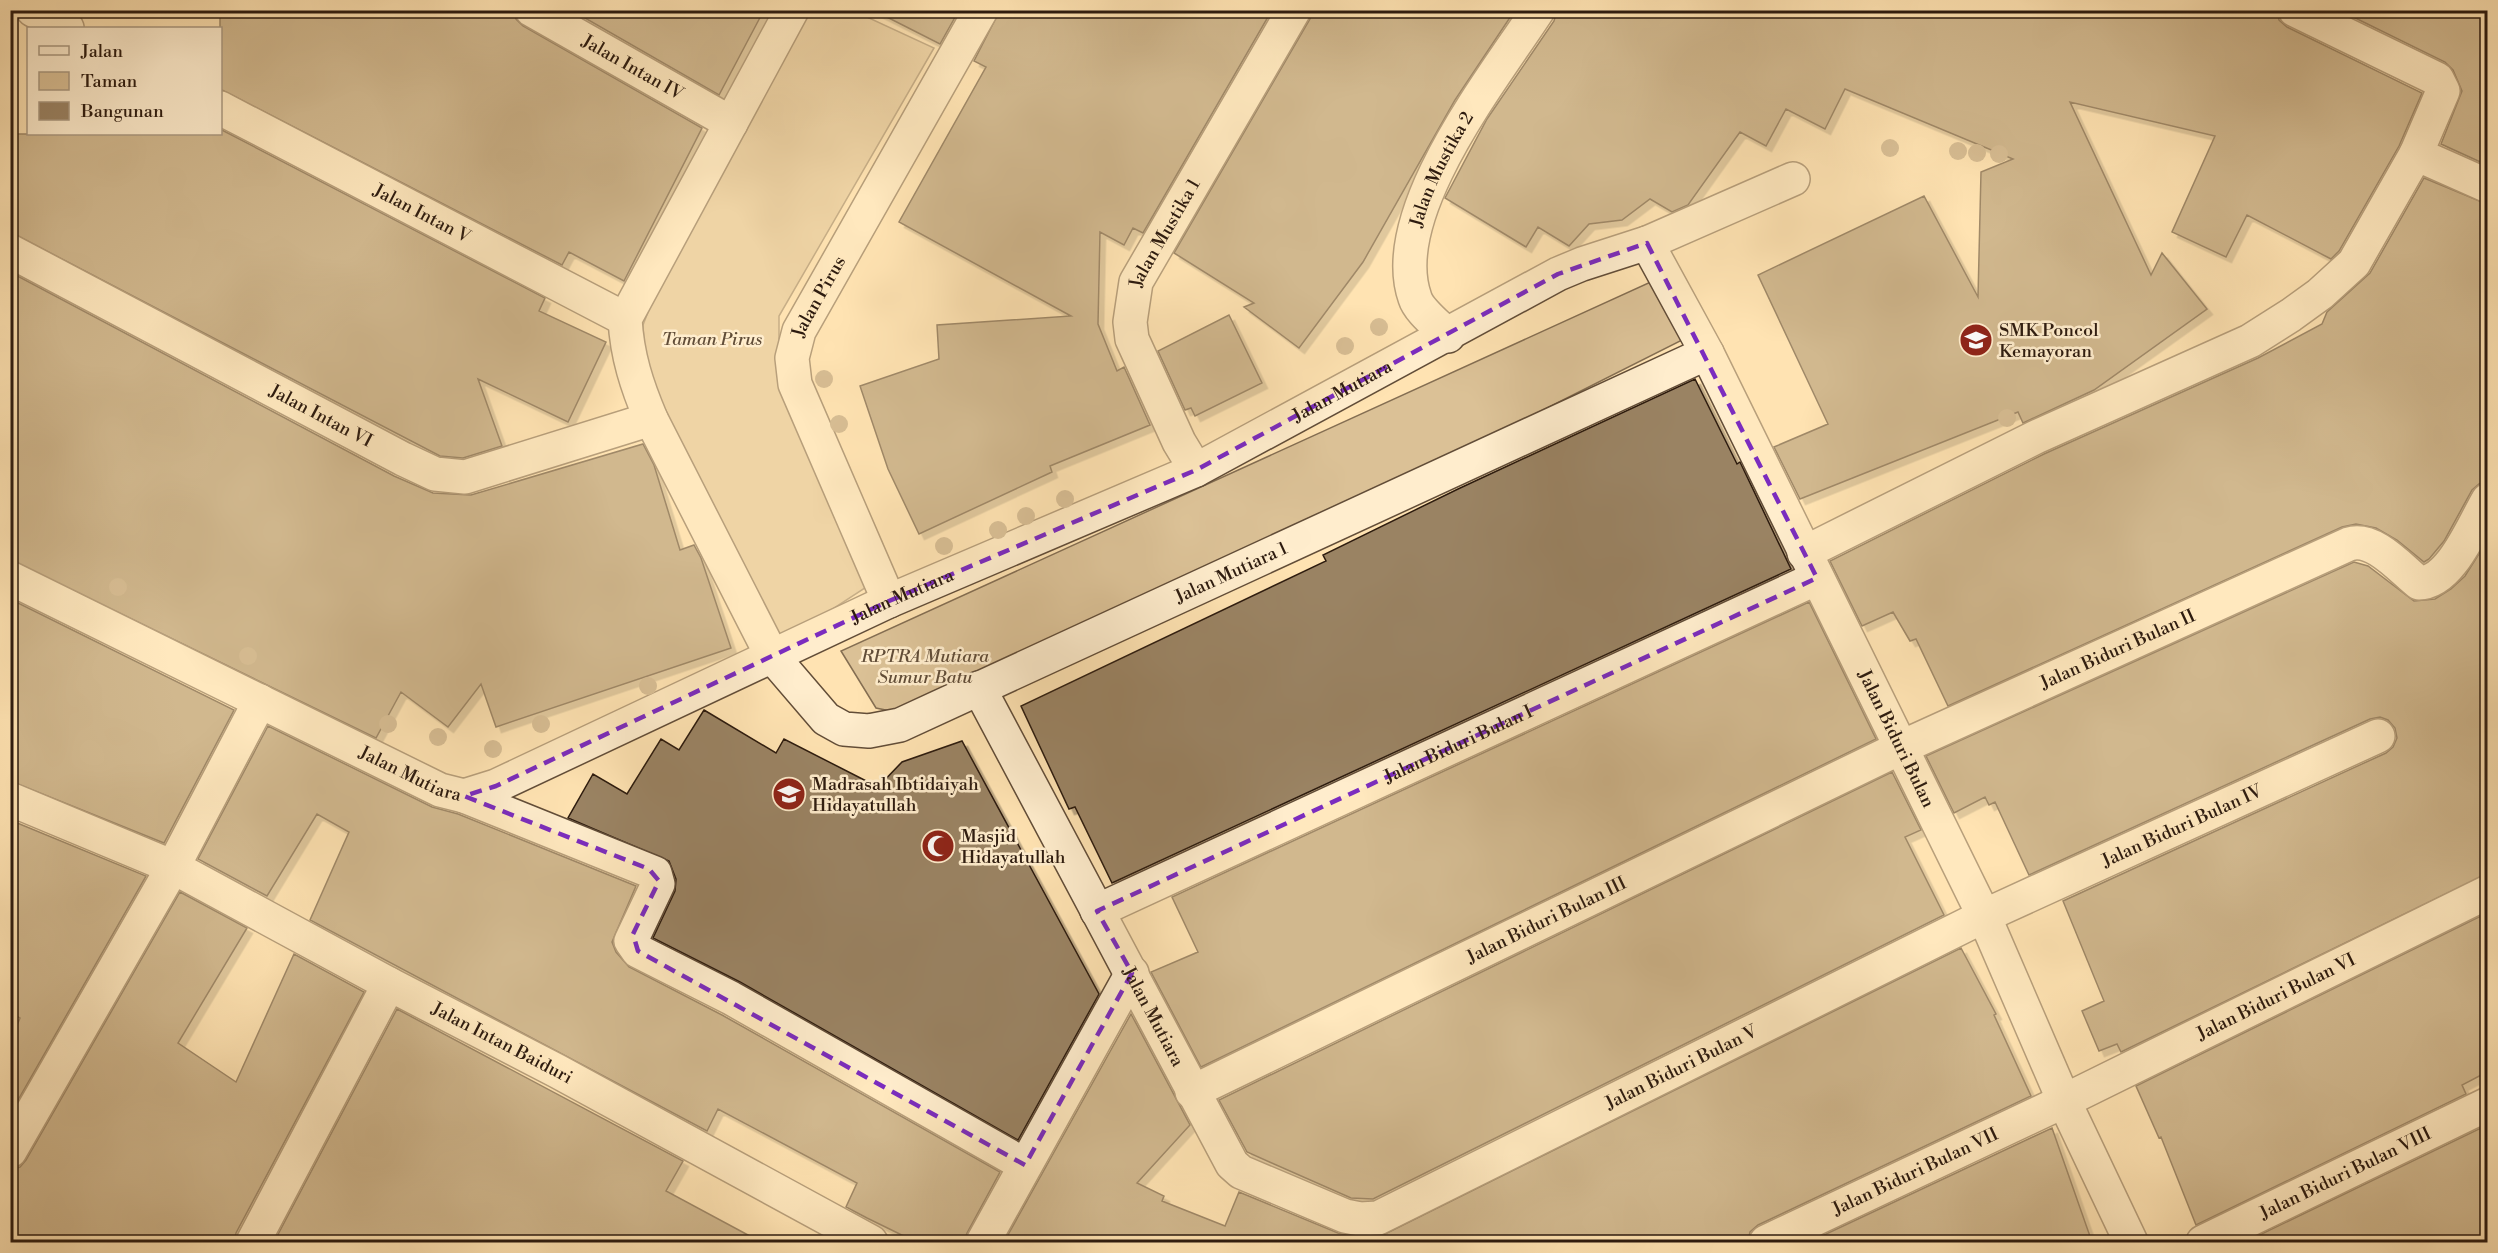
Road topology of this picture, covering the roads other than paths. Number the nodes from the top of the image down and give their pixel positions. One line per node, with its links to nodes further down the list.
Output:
1 (33, 10): 8 (street)
2 (532, 10): 10 (street, Jalan Intan IV)
3 (792, 10): 10 (street)
4 (981, 10): 24 (street, Jalan Pirus)
5 (1294, 10): 20 (street, Jalan Mustika 1)
6 (1538, 10): 17 (street, Jalan Mustika 2)
7 (2295, 10): 11 (street, Jalan Biduri Bulan I)
8 (65, 27)
9 (222, 109): 16 (street, Jalan Intan V)
10 (731, 123): 16 (street)
11 (2416, 154): 13 (street); 22 (street, Jalan Biduri Bulan I)
12 (1793, 179): 14 (street, Jalan Mutiara)
13 (2487, 186)
14 (1647, 243): 17 (street, Jalan Mutiara); 18 (street, Jalan Biduri Bulan)
15 (10, 251): 19 (street, Jalan Intan VI)
16 (625, 319): 19 (street, Jalan Mutiara 1)
17 (1448, 336): 20 (street, Jalan Mutiara)
18 (1707, 353): 22 (street, Jalan Biduri Bulan); 26 (street, Jalan Mutiara 1)
19 (651, 419): 25 (street, Jalan Mutiara 1)
20 (1196, 470): 24 (street, Jalan Mutiara)
21 (2487, 500): 29 (street, Jalan Biduri Bulan II)
22 (1811, 565): 29 (street, Jalan Biduri Bulan); 34 (street, Jalan Biduri Bulan I)
23 (10, 578): 27 (street, Jalan Mutiara)
24 (889, 602): 25 (street, Jalan Mutiara)
25 (772, 656): 26 (street, Jalan Mutiara 1); 30 (street, Jalan Mutiara)
26 (979, 688): 34 (street, Jalan Mutiara)
27 (260, 701): 30 (street, Jalan Mutiara); 32 (street)
28 (2378, 736): 35 (street, Jalan Biduri Bulan IV)
29 (1902, 747): 35 (street, Jalan Biduri Bulan); 38 (street, Jalan Biduri Bulan III)
30 (464, 796): 42 (street)
31 (10, 799): 32 (street, Jalan Intan Baiduri)
32 (173, 867): 37 (street, Jalan Intan Baiduri); 41 (street)
33 (2487, 892): 39 (street, Jalan Biduri Bulan VI)
34 (1097, 911): 36 (street, Jalan Mutiara)
35 (1984, 916): 39 (street, Jalan Biduri Bulan); 43 (street, Jalan Biduri Bulan V)
36 (1132, 973): 38 (street, Jalan Mutiara); 42 (street)
37 (389, 984): 44 (street); 45 (street, Jalan Intan Baiduri)
38 (1192, 1092): 43 (street, Jalan Mutiara)
39 (2064, 1101): 47 (street, Jalan Biduri Bulan VII); 48 (street, Jalan Biduri Bulan)
40 (2487, 1104): 49 (street, Jalan Biduri Bulan VIII)
41 (10, 1151)
42 (1025, 1165): 46 (street)
43 (1378, 1218)
44 (253, 1242)
45 (871, 1242)
46 (982, 1242)
47 (1766, 1242)
48 (2131, 1242)
49 (2204, 1242)

